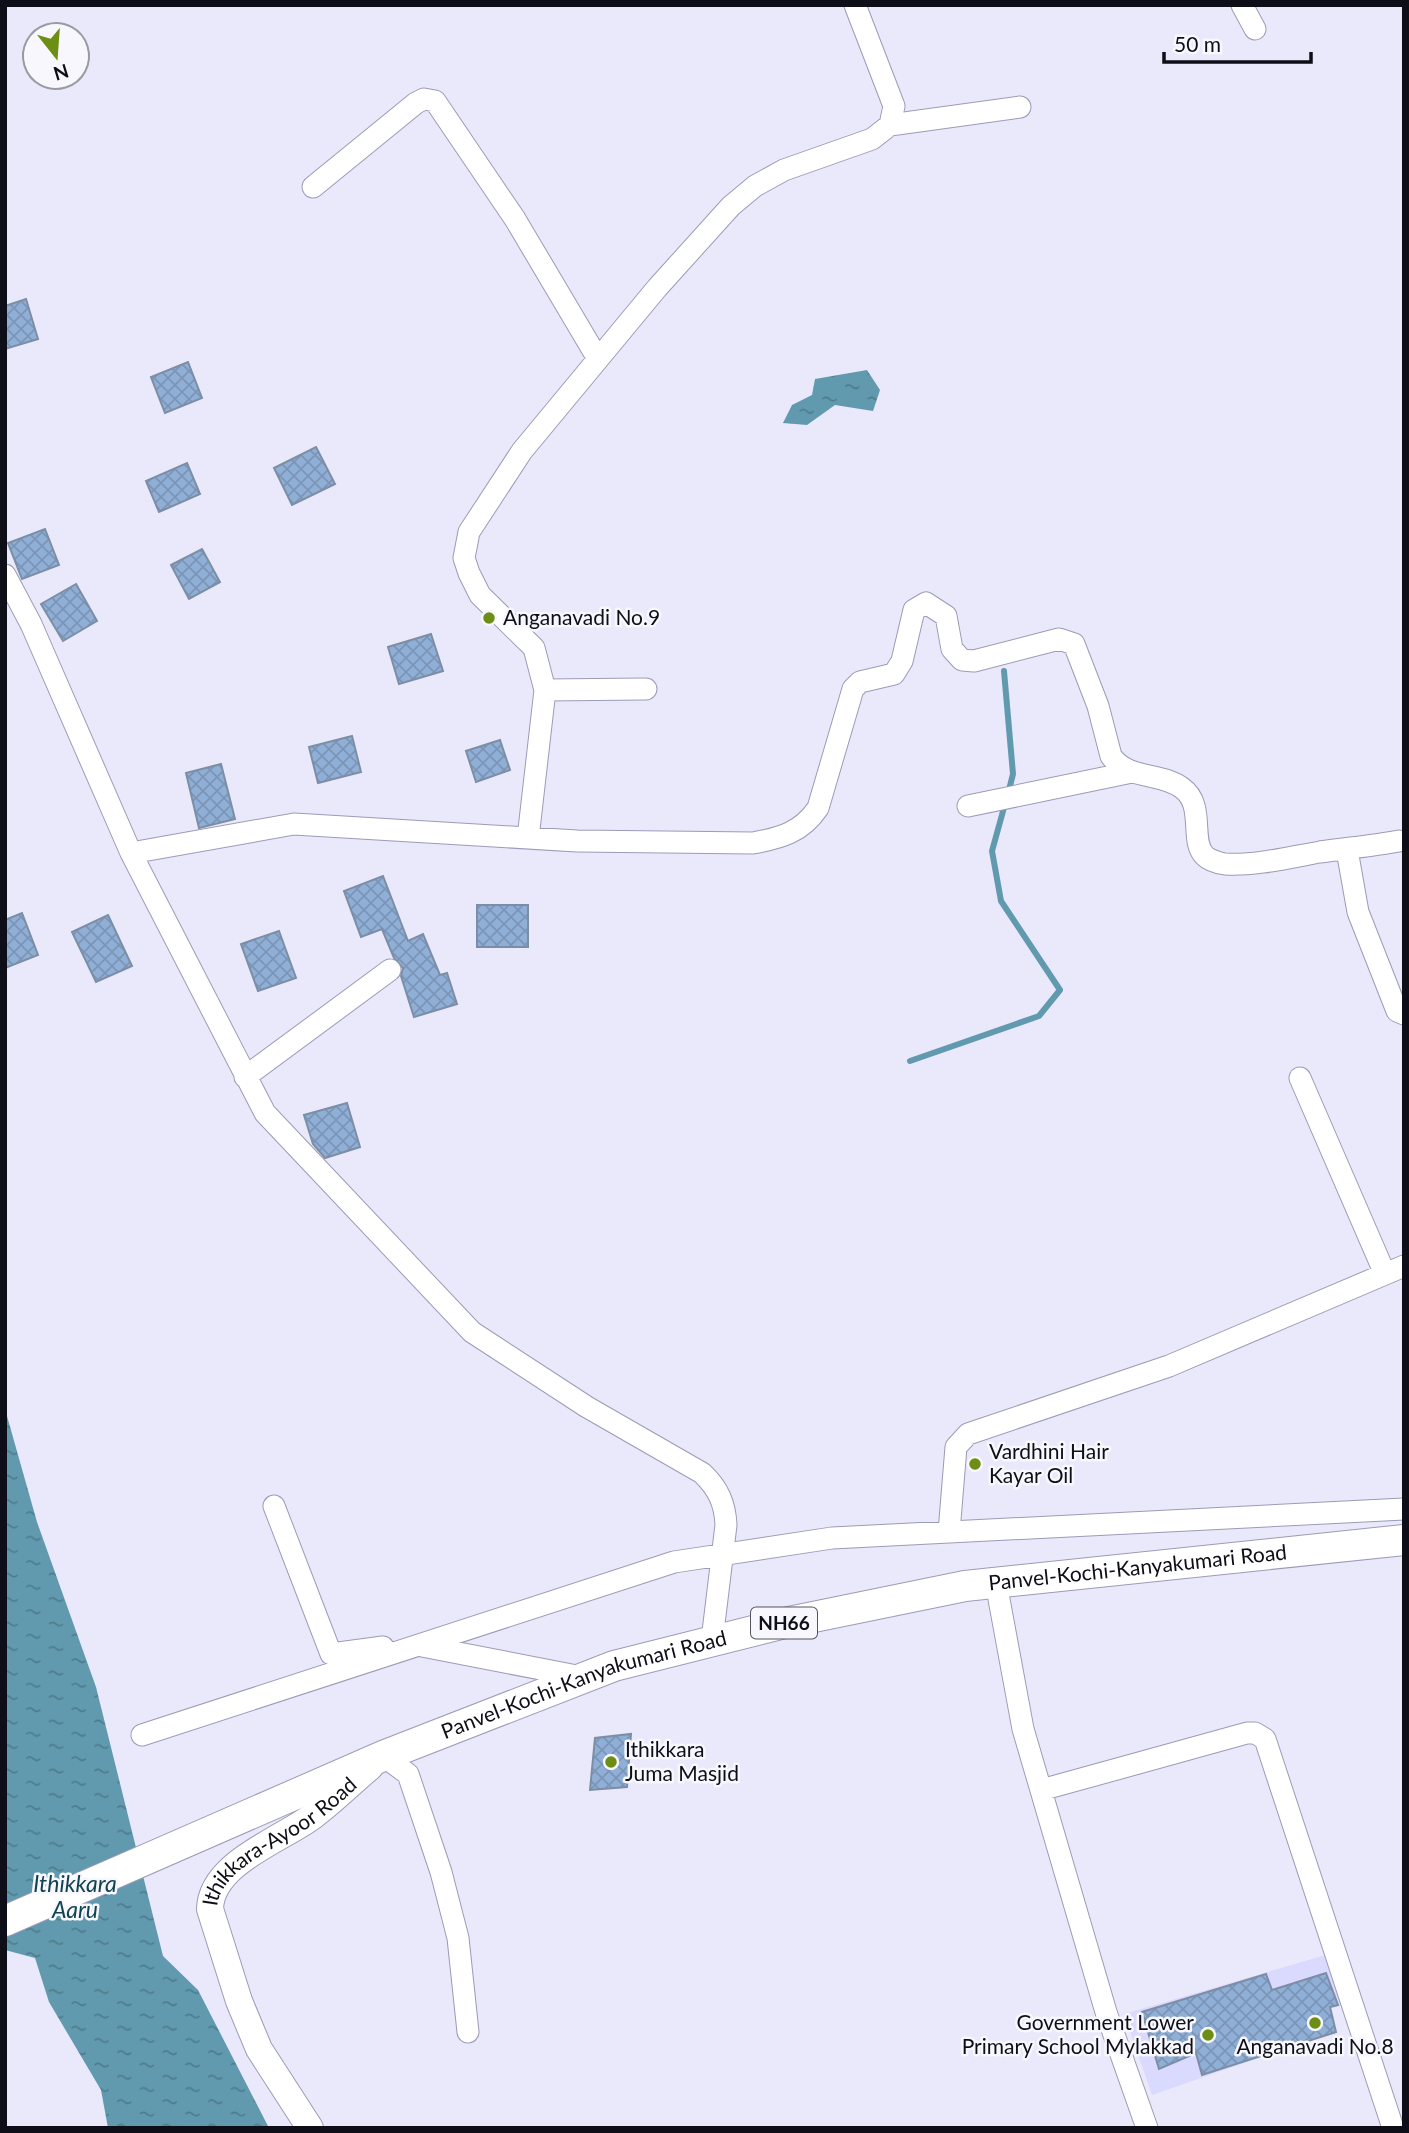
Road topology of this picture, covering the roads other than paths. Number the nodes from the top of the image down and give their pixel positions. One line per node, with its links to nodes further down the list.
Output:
1 (855, 5): 5 (street)
2 (1242, 5): 3 (street)
3 (1255, 29)
4 (1020, 107): 5 (street)
5 (890, 125): 7 (street)
6 (313, 187): 7 (street)
7 (598, 359): 10 (street)
8 (5, 575): 16 (street)
9 (646, 689): 10 (street)
10 (545, 690): 13 (street)
11 (1132, 772): 12 (street); 13 (street); 15 (street)
12 (968, 806)
13 (528, 838): 16 (street)
14 (1399, 841): 15 (street)
15 (1347, 850): 18 (street)
16 (131, 853): 19 (street)
17 (390, 970): 19 (street)
18 (1404, 1014)
19 (245, 1077): 26 (street)
20 (1300, 1078): 21 (street)
21 (1394, 1269): 24 (street)
22 (274, 1506): 29 (street)
23 (1404, 1509): 24 (street)
24 (948, 1532): 26 (street)
25 (1404, 1540): 27 (highway, Panvel-Kochi-Kanyakumari Road / NH66)
26 (722, 1555): 28 (street); 29 (street)
27 (996, 1583): 28 (highway, Panvel-Kochi-Kanyakumari Road / NH66); 33 (street)
28 (712, 1640): 30 (highway, Panvel-Kochi-Kanyakumari Road / NH66)
29 (419, 1645): 30 (street); 31 (street)
30 (582, 1677): 32 (highway, Panvel-Kochi-Kanyakumari Road / NH66)
31 (142, 1735)
32 (383, 1756): 34 (highway, Panvel-Kochi-Kanyakumari Road / NH66); 35 (street); 36 (main road, Ithikkara-Ayoor Road)
33 (1041, 1790): 37 (street); 38 (street)
34 (5, 1921)
35 (468, 2032)
36 (310, 2128)
37 (1147, 2128)
38 (1393, 2128)

